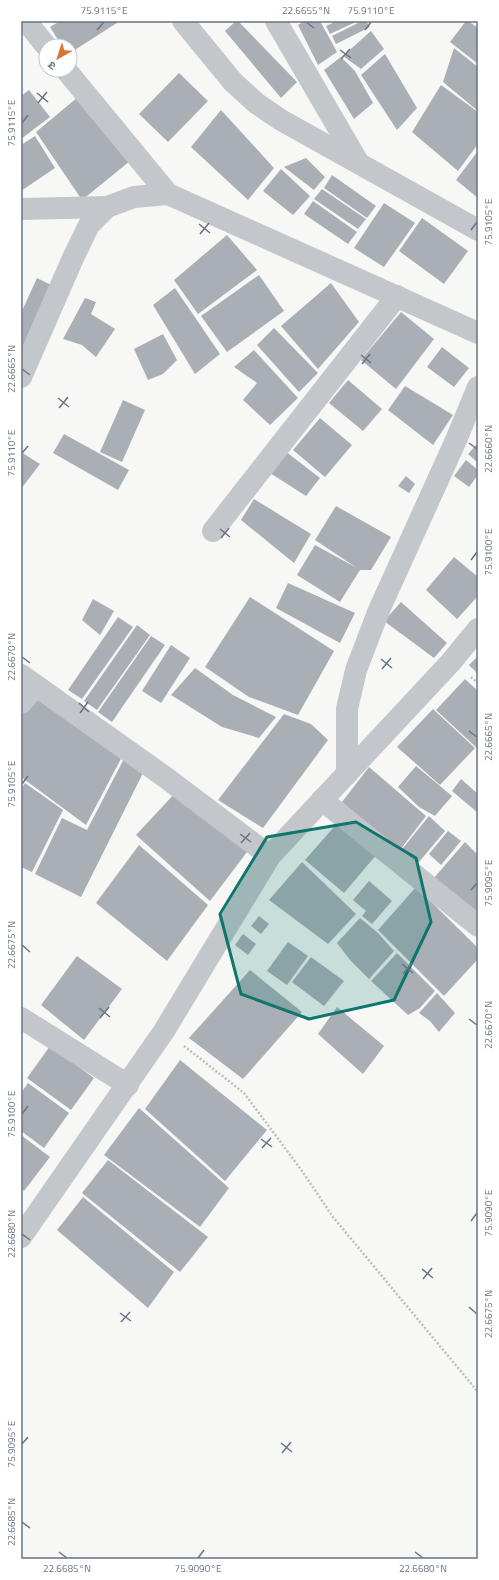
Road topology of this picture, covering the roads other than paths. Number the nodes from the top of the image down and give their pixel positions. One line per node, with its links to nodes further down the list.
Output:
1 (26, 21): 4 (street)
2 (183, 21): 6 (street)
3 (276, 21): 6 (street)
4 (40, 38)
5 (73, 78): 7 (street)
6 (359, 164): 10 (street)
7 (168, 194): 8 (street); 11 (street)
8 (107, 207): 9 (street); 13 (street)
9 (21, 209)
10 (478, 230)
11 (397, 296): 12 (street); 15 (street)
12 (478, 333)
13 (21, 377)
14 (478, 386): 19 (street)
15 (213, 531)
16 (478, 629): 19 (street)
17 (29, 680): 18 (street); 21 (street)
18 (21, 703)
19 (347, 774): 20 (street)
20 (322, 800): 21 (street); 22 (street)
21 (270, 856): 24 (street)
22 (478, 926)
23 (21, 1018): 24 (street)
24 (128, 1085): 25 (street)
25 (21, 1237)

